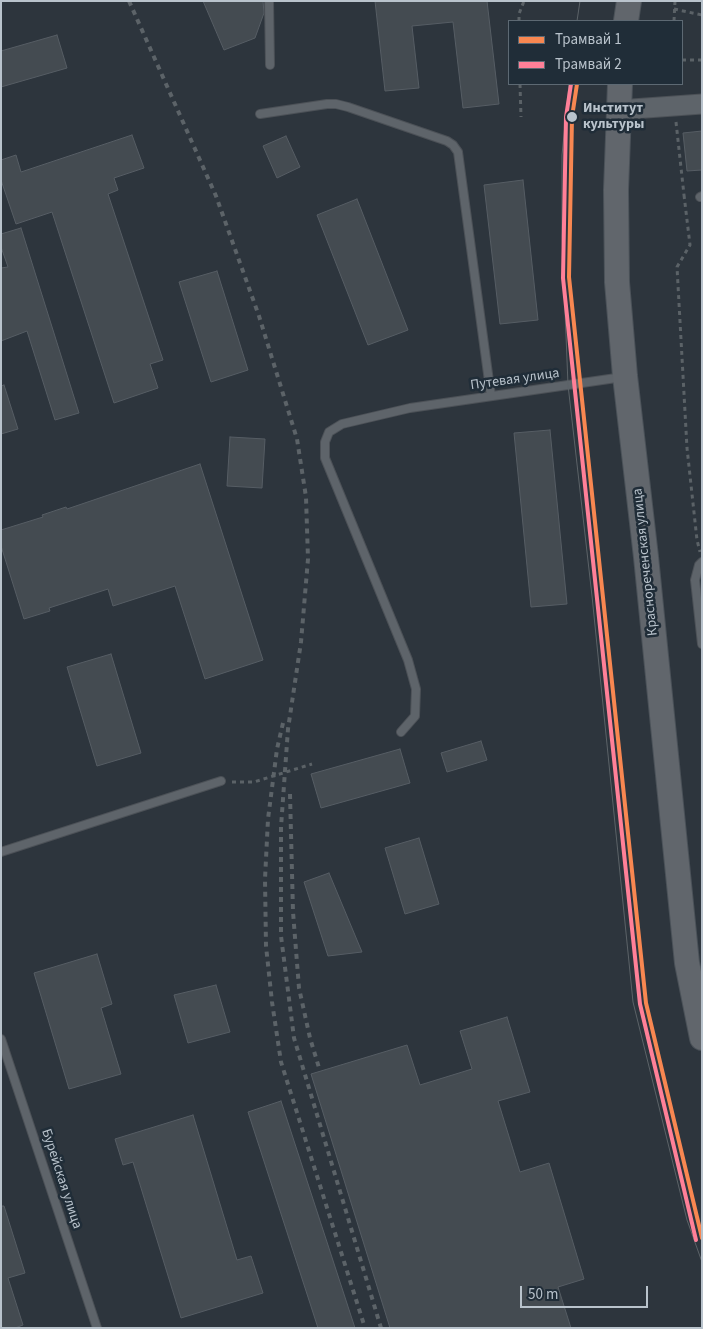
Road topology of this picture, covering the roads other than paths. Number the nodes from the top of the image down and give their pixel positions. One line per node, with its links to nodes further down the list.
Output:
1 (269, 1): 4 (lane)
2 (629, 1): 3 (main road)
3 (626, 20)
4 (270, 65)
5 (620, 85): 7 (main road, Краснореченская улица)
6 (702, 104): 7 (street)
7 (618, 110): 9 (main road, Краснореченская улица)
8 (260, 114): 10 (lane)
9 (624, 376): 10 (lane, Путевая улица); 16 (main road, Краснореченская улица)
10 (491, 396): 13 (lane, Путевая улица)
11 (702, 562): 12 (lane)
12 (702, 644)
13 (401, 732)
14 (222, 781): 15 (lane)
15 (1, 852)
16 (702, 1038)
17 (1, 1039): 18 (lane, Бурейская улица)
18 (96, 1327)

